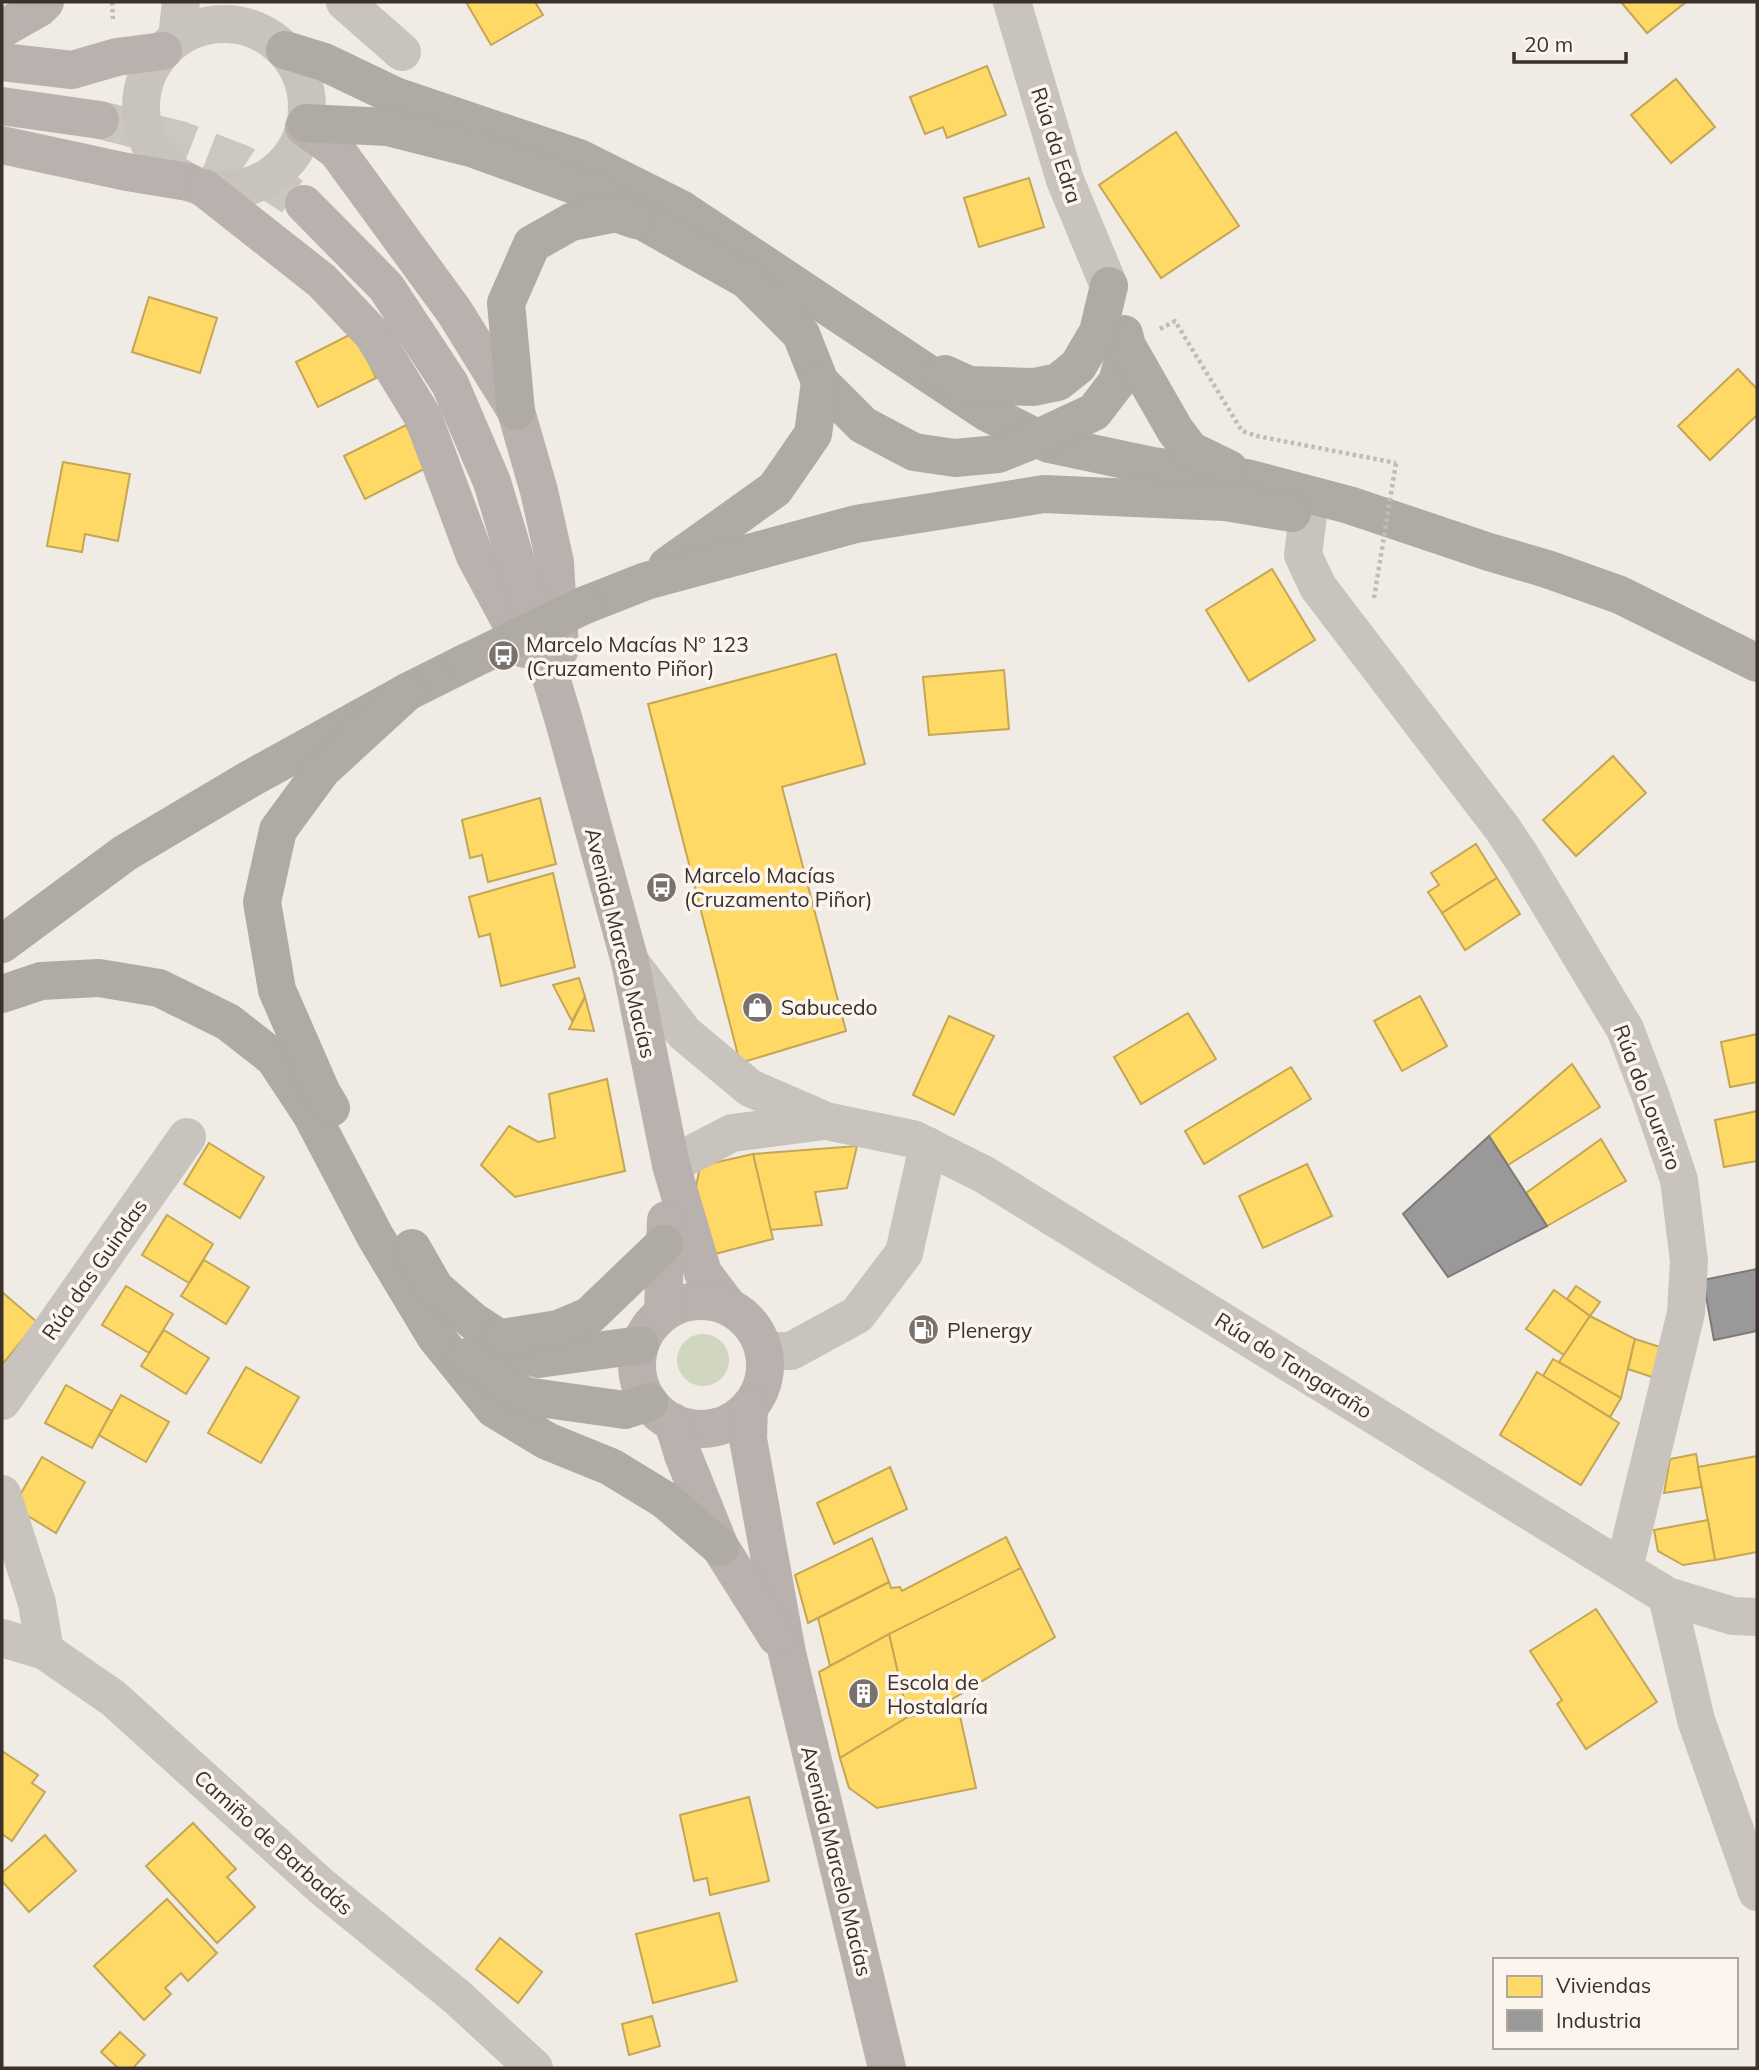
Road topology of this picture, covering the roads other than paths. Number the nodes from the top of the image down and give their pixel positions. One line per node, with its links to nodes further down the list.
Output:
1 (45, 2): 5 (main road)
2 (268, 2): 7 (street)
3 (1012, 2): 17 (street, Rúa da Edra)
4 (361, 7): 8 (street)
5 (2, 29)
6 (174, 31): 7 (street); 9 (main road); 14 (street)
7 (284, 49): 12 (street); 19 (highway)
8 (402, 52)
9 (2, 62)
10 (2, 106): 11 (main road)
11 (100, 120)
12 (305, 125): 14 (street); 16 (highway); 21 (main road)
13 (2, 145): 14 (main road)
14 (196, 185): 29 (main road)
15 (304, 204): 29 (main road)
16 (654, 226): 20 (highway); 21 (highway)
17 (1109, 286): 18 (highway); 19 (highway)
18 (1127, 346): 22 (highway); 23 (highway)
19 (891, 349): 22 (highway)
20 (820, 382): 22 (highway); 26 (highway)
21 (516, 411): 29 (main road)
22 (1038, 438): 23 (highway)
23 (1247, 478): 25 (highway)
24 (1308, 515): 25 (highway); 26 (highway); 49 (street, Rúa do Loureiro)
25 (1489, 552): 27 (highway)
26 (646, 581): 28 (highway, bridge)
27 (1757, 663)
28 (407, 692): 30 (highway); 41 (highway)
29 (564, 721): 31 (main road, Avenida Marcelo Macías)
30 (2, 944)
31 (630, 962): 33 (street, Rúa do Tangaraño); 36 (main road, Avenida Marcelo Macías)
32 (2, 994): 40 (highway)
33 (826, 1121): 35 (street, Rúa do Tangaraño); 36 (street, Rúa do Tangaraño)
34 (187, 1137): 44 (street, Rúa das Guindas)
35 (928, 1146): 43 (street); 49 (street, Rúa do Tangaraño)
36 (671, 1165): 37 (main road, Avenida Marcelo Macías); 38 (main road, Avenida Marcelo Macías)
37 (664, 1244): 39 (main road, Avenida Marcelo Macías); 41 (highway)
38 (727, 1306): 39 (main road); 43 (main road)
39 (663, 1313): 42 (main road)
40 (435, 1336): 46 (highway); 48 (highway)
41 (500, 1339): 42 (highway)
42 (640, 1345): 46 (main road)
43 (764, 1351): 45 (main road)
44 (2, 1401)
45 (749, 1407): 46 (main road); 54 (main road, Avenida Marcelo Macías)
46 (661, 1412): 48 (main road, Avenida Marcelo Macías)
47 (2, 1494): 53 (street)
48 (720, 1547): 54 (main road, Avenida Marcelo Macías)
49 (1624, 1569): 50 (street, Rúa do Tangaraño)
50 (1667, 1596): 51 (street, Rúa do Tangaraño); 55 (street)
51 (1757, 1617)
52 (2, 1638): 53 (street, Camiño de Barbadás)
53 (45, 1651): 56 (street, Camiño de Barbadás)
54 (787, 1653): 57 (main road, Avenida Marcelo Macías)
55 (1757, 1892)
56 (534, 2068)
57 (887, 2068)

